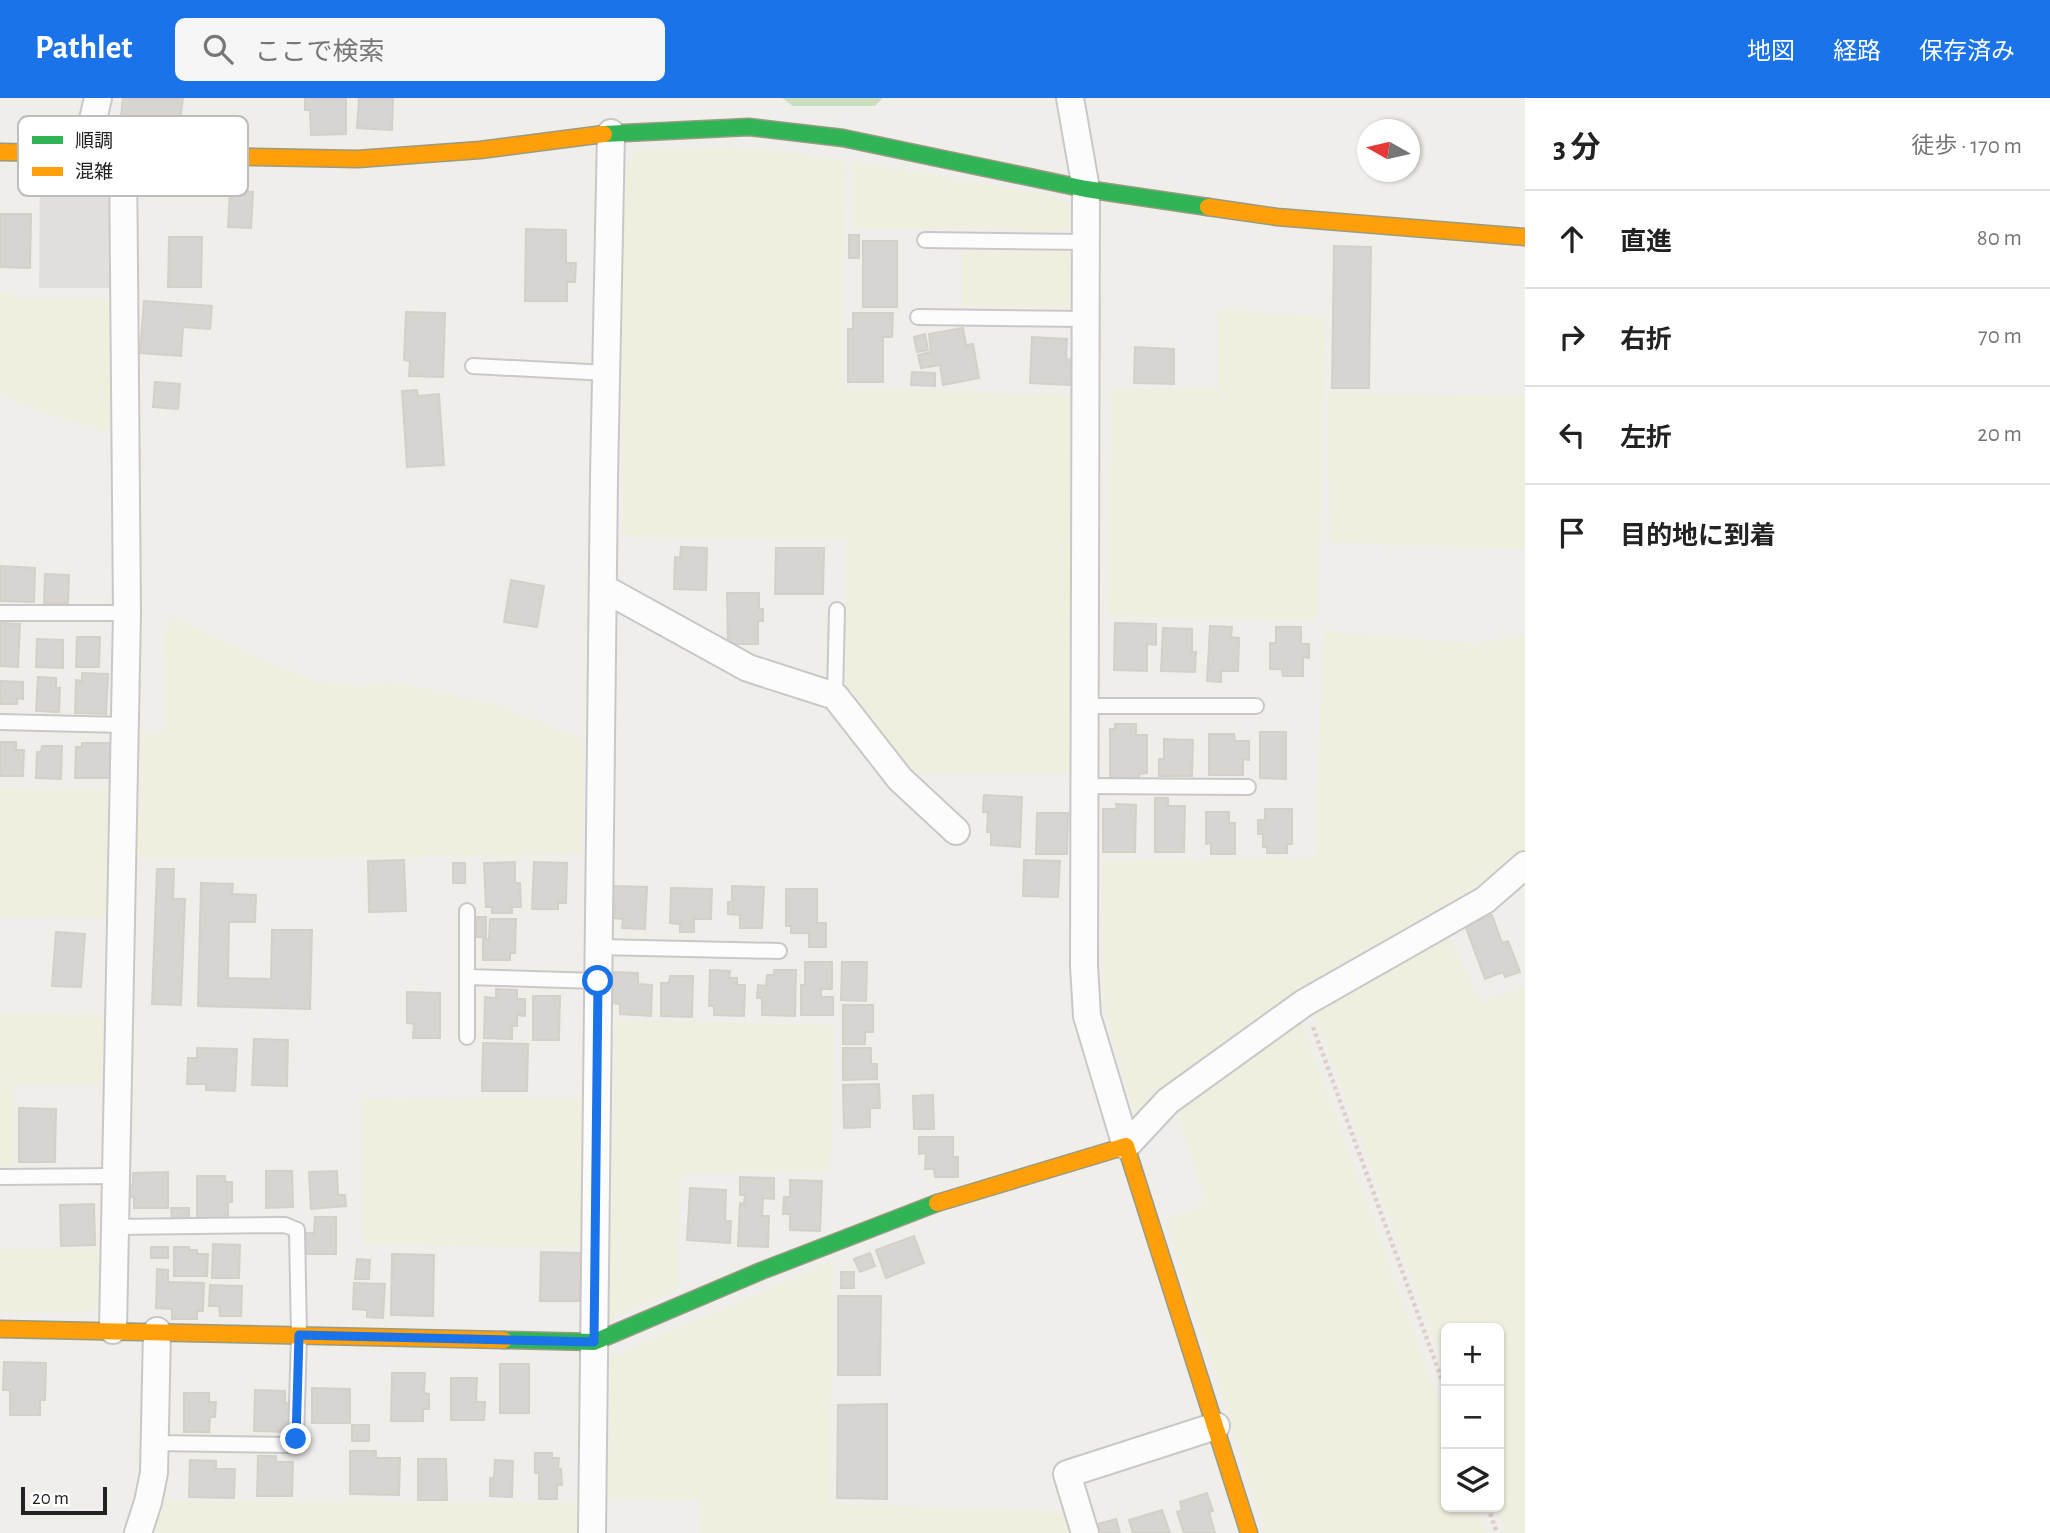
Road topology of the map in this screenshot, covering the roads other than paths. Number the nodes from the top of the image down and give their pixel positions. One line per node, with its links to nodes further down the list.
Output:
1 (98, 98): 3 (street)
2 (1070, 98): 8 (street)
3 (94, 116)
4 (611, 133): 7 (street); 8 (street); 16 (street)
5 (0, 152): 6 (street)
6 (18, 152)
7 (248, 157)
8 (1086, 189): 10 (street); 12 (street)
9 (123, 196): 20 (street)
10 (1525, 237)
11 (925, 240): 12 (lane)
12 (1086, 242): 14 (street)
13 (918, 317): 14 (lane)
14 (1086, 319): 22 (street)
15 (473, 366): 16 (lane)
16 (607, 373): 17 (street)
17 (603, 588): 21 (street); 31 (street)
18 (837, 610): 21 (lane)
19 (0, 613): 20 (lane)
20 (127, 613): 25 (street)
21 (835, 696): 28 (street)
22 (1085, 706): 23 (lane); 26 (street)
23 (1256, 706)
24 (0, 722): 25 (lane)
25 (124, 725): 37 (street)
26 (1085, 786): 27 (lane); 36 (street)
27 (1248, 787)
28 (956, 831)
29 (1525, 865): 36 (street)
30 (467, 911): 33 (lane)
31 (599, 947): 32 (lane); 34 (street)
32 (779, 951)
33 (467, 977): 34 (lane); 35 (lane)
34 (598, 981): 44 (street)
35 (467, 1037)
36 (1126, 1146): 44 (street); 45 (street)
37 (116, 1176): 38 (lane); 39 (street)
38 (0, 1177)
39 (114, 1227): 41 (street); 43 (lane)
40 (0, 1329): 41 (street)
41 (113, 1330): 42 (street)
42 (157, 1331): 43 (street); 46 (street)
43 (299, 1335): 44 (street); 46 (lane)
44 (594, 1342): 48 (street)
45 (1216, 1426): 49 (street); 50 (street)
46 (155, 1443): 47 (street)
47 (138, 1533)
48 (592, 1533)
49 (1085, 1533)
50 (1250, 1533)

